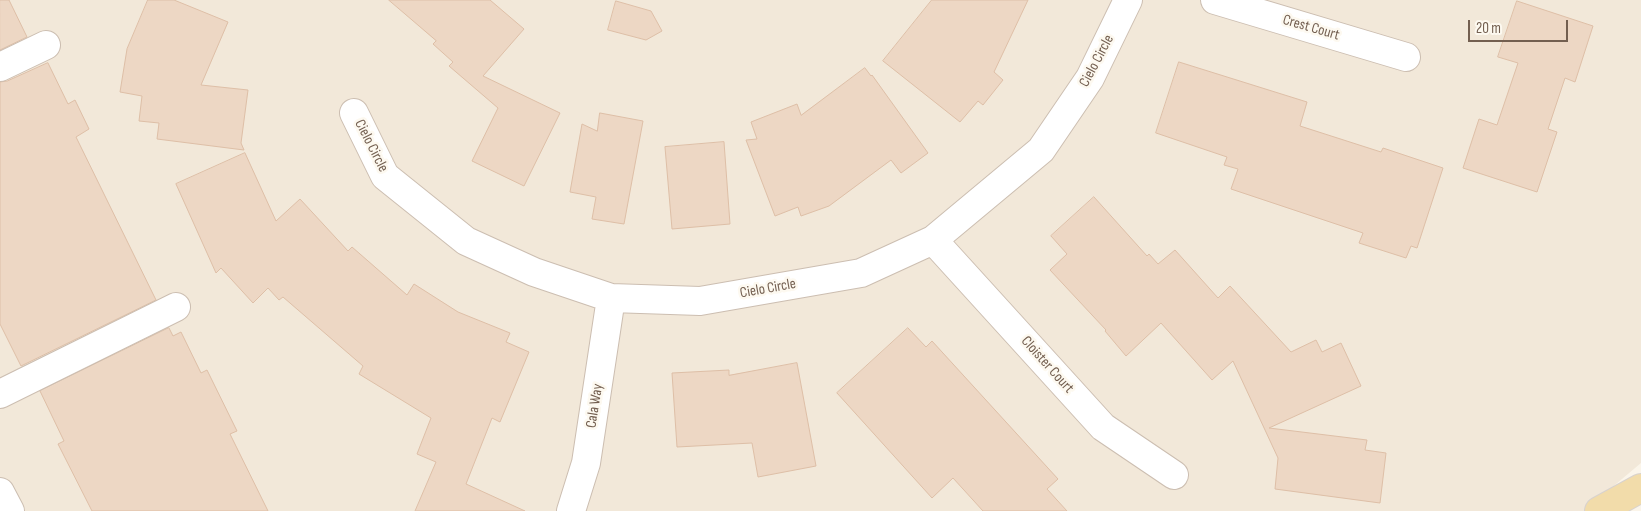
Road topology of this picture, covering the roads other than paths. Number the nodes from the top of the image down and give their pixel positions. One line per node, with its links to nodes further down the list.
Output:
1 (1128, 0): 7 (street, Cielo Circle)
2 (1215, 0): 4 (street, Crest Court)
3 (46, 45): 5 (street)
4 (1406, 57)
5 (0, 67)
6 (354, 113): 8 (street, Cielo Circle)
7 (932, 240): 8 (street, Cielo Circle); 11 (street, Cloister Court)
8 (612, 298): 15 (street, Cala Way)
9 (176, 307): 10 (street)
10 (0, 394)
11 (1174, 475)
12 (1641, 488): 16 (main road)
13 (0, 492): 14 (street)
14 (10, 511)
15 (571, 511)
16 (1599, 511)

